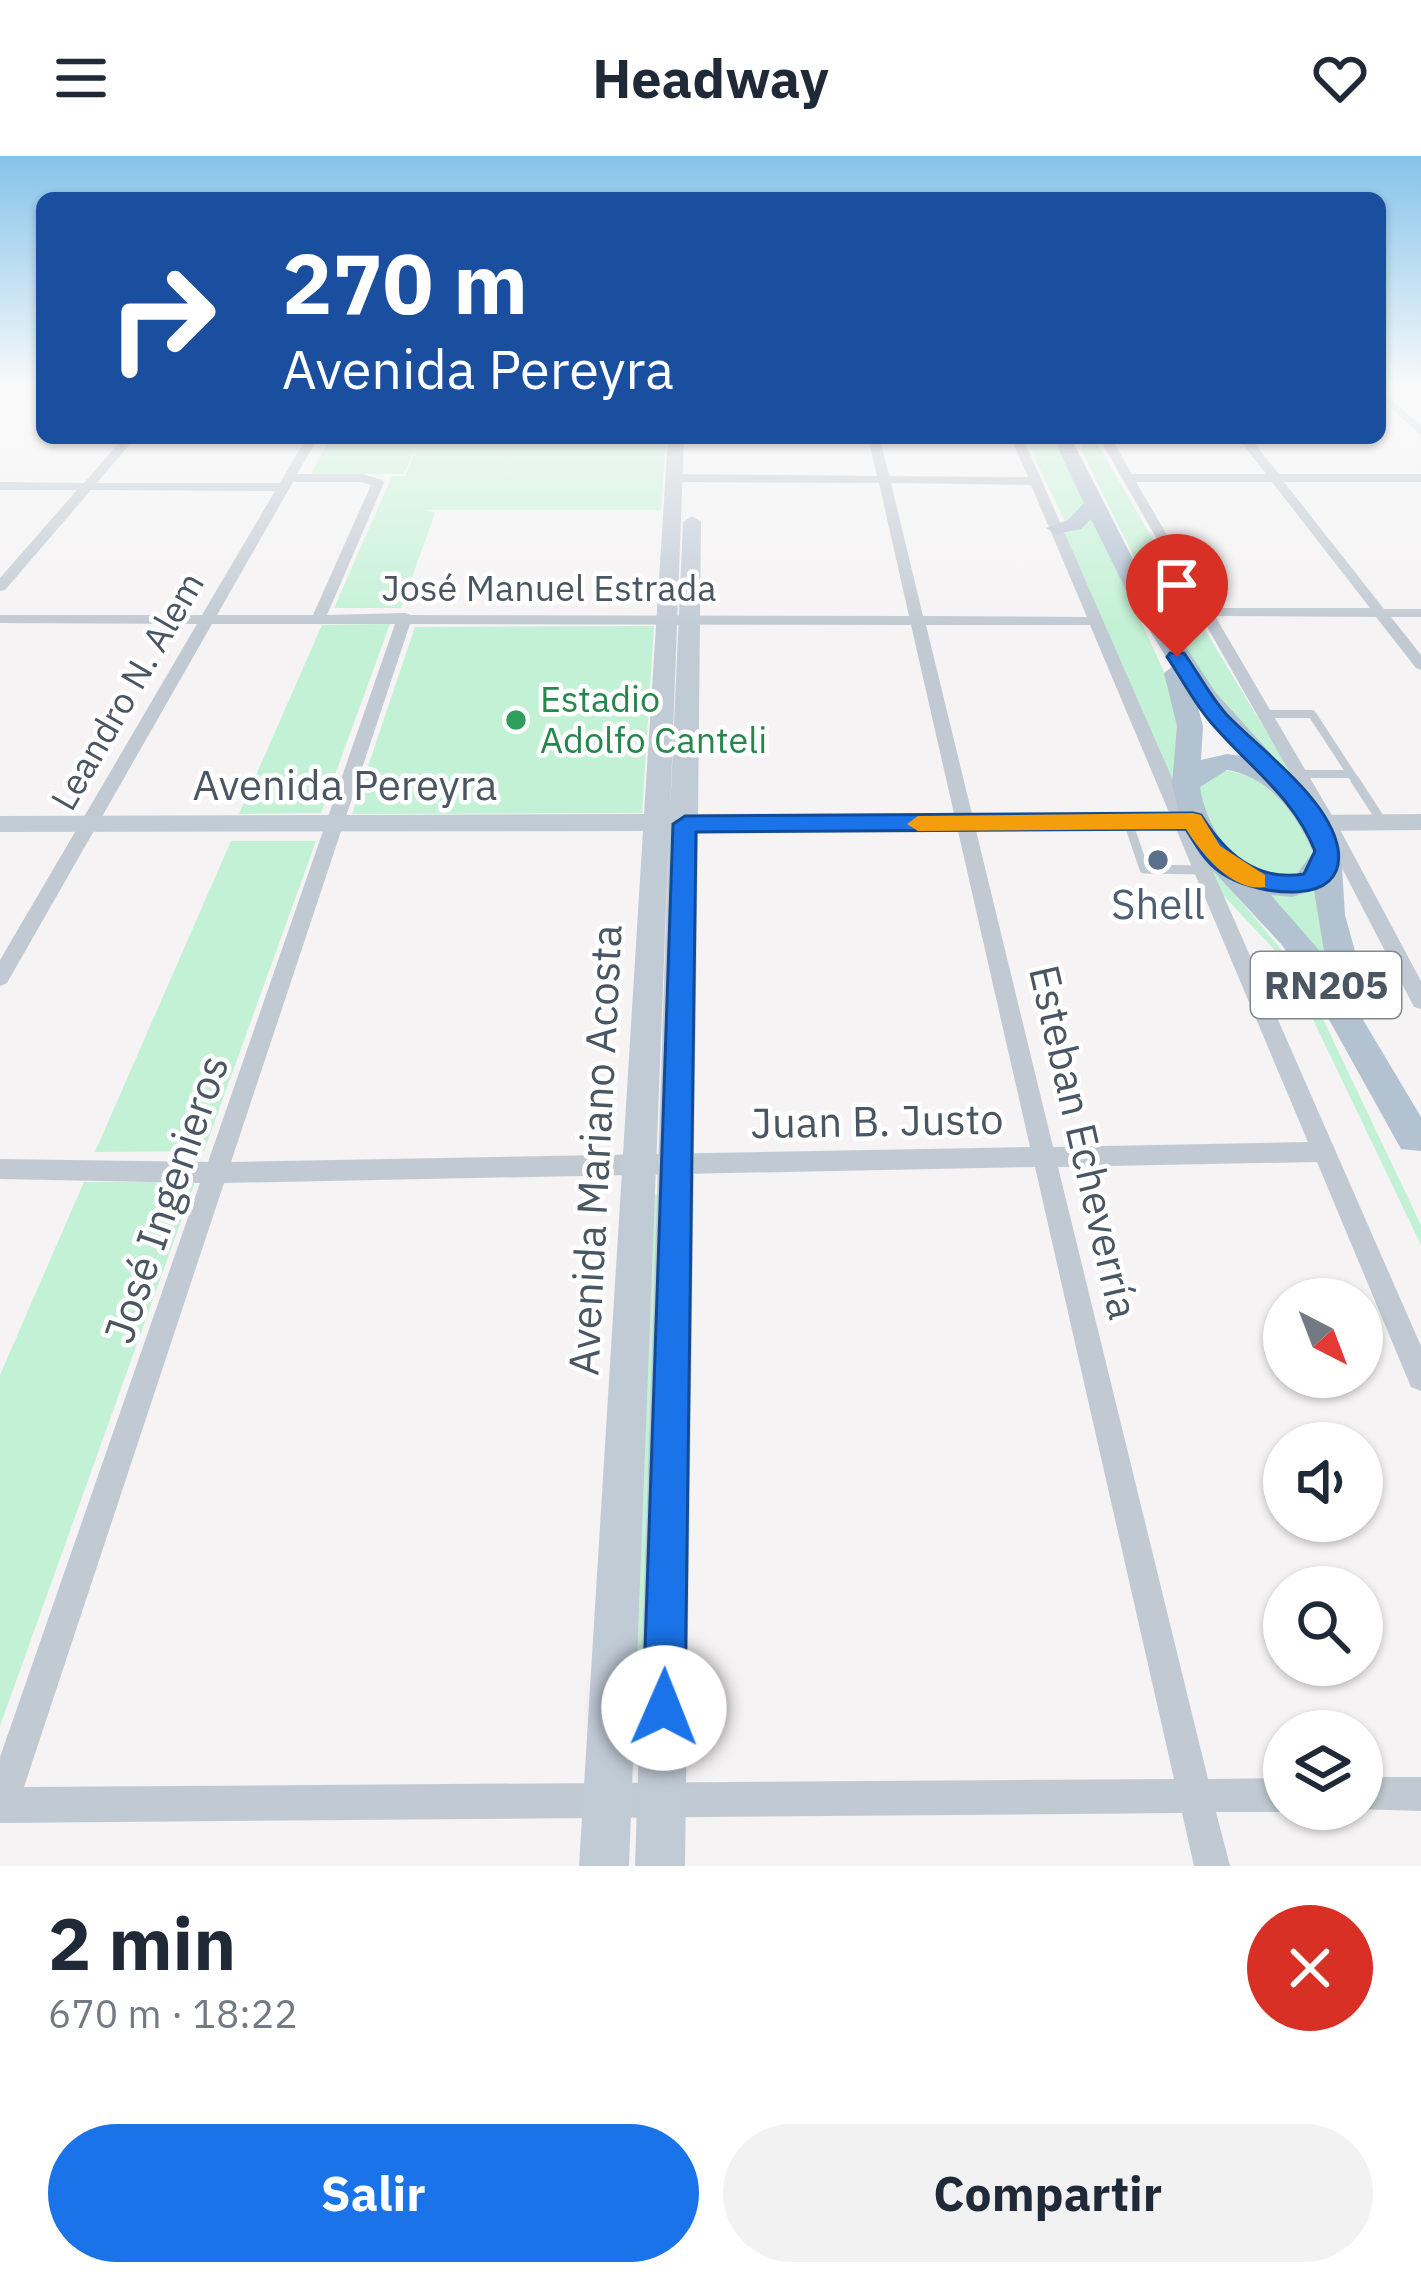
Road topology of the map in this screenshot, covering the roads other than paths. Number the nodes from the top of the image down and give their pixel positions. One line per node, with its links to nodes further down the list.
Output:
1 (102, 469): 18 (street)
2 (294, 469): 16 (street, Leandro N. Alem)
3 (682, 469): 10 (main road, Avenida Mariano Acosta)
4 (686, 469): 10 (main road, Avenida Mariano Acosta)
5 (881, 469): 14 (street, Esteban Echeverría)
6 (1031, 469): 15 (street)
7 (1080, 469): 19 (main road, RN205)
8 (1123, 469): 11 (street)
9 (1267, 469): 12 (street)
10 (684, 478): 14 (street); 29 (main road, Avenida Mariano Acosta)
11 (1129, 478): 12 (street); 21 (street)
12 (1274, 478): 13 (street); 26 (street)
13 (1421, 478)
14 (884, 480): 15 (street); 32 (street, Esteban Echeverría)
15 (1036, 481): 20 (street)
16 (286, 483): 18 (street); 28 (street); 31 (street, Leandro N. Alem)
17 (0, 486): 18 (street)
18 (86, 487): 22 (street)
19 (1094, 504): 20 (main road); 23 (main road, RN205)
20 (1057, 528): 33 (street)
21 (1179, 573): 23 (main road); 24 (street)
22 (0, 587)
23 (1140, 596): 34 (main road, RN205)
24 (1202, 612): 26 (street); 36 (street)
25 (1421, 613): 26 (street)
26 (1381, 614): 35 (street)
27 (405, 616): 28 (street, José Manuel Estrada); 29 (street, José Manuel Estrada); 48 (street, José Ingenieros)
28 (319, 617): 31 (street, José Manuel Estrada)
29 (678, 618): 32 (street, José Manuel Estrada); 46 (main road, Avenida Mariano Acosta)
30 (0, 619): 31 (street, José Manuel Estrada)
31 (208, 619): 45 (street, Leandro N. Alem)
32 (917, 620): 33 (street, José Manuel Estrada); 47 (street, Esteban Echeverría)
33 (1098, 621): 40 (street)
34 (1155, 621): 38 (main road, RN205); 39 (main road, RN205)
35 (1421, 665)
36 (1262, 714): 37 (lane); 38 (street)
37 (1351, 774): 38 (lane); 43 (lane)
38 (1289, 777): 39 (main road); 49 (main road, RN205)
39 (1186, 784): 40 (main road, RN205)
40 (1187, 821): 41 (main road, Avenida Pereyra); 50 (main road, RN205)
41 (1128, 822): 47 (main road, Avenida Pereyra); 50 (lane)
42 (1421, 822): 43 (street)
43 (1383, 823): 49 (street)
44 (0, 824): 45 (main road, Avenida Pereyra)
45 (89, 824): 48 (main road, Avenida Pereyra); 51 (street, Leandro N. Alem)
46 (671, 824): 47 (main road, Avenida Pereyra); 48 (main road, Avenida Pereyra); 56 (main road, Avenida Mariano Acosta)
47 (966, 824): 55 (street, Esteban Echeverría)
48 (334, 825): 58 (street, José Ingenieros)
49 (1323, 833): 50 (main road, RN205); 52 (street); 53 (main road, RN205)
50 (1207, 861): 53 (main road, RN205); 54 (street)
51 (0, 977)
52 (1421, 1000)
53 (1418, 1145)
54 (1323, 1152): 55 (street, Juan B. Justo); 59 (street)
55 (1044, 1157): 56 (street, Juan B. Justo); 63 (street, Esteban Echeverría)
56 (658, 1164): 58 (street, Juan B. Justo); 64 (main road, Avenida Mariano Acosta); 65 (main road, Avenida Mariano Acosta)
57 (0, 1169): 58 (street, Juan B. Justo)
58 (216, 1172): 66 (street, José Ingenieros)
59 (1421, 1377)
60 (1383, 1794): 61 (street)
61 (1421, 1794)
62 (1263, 1795): 63 (street)
63 (1195, 1796): 65 (street); 69 (street, Esteban Echeverría)
64 (607, 1799): 65 (street); 66 (street); 67 (main road, Avenida Mariano Acosta)
65 (662, 1799): 68 (main road, Avenida Mariano Acosta)
66 (0, 1805)
67 (604, 1866)
68 (660, 1866)
69 (1212, 1866)

